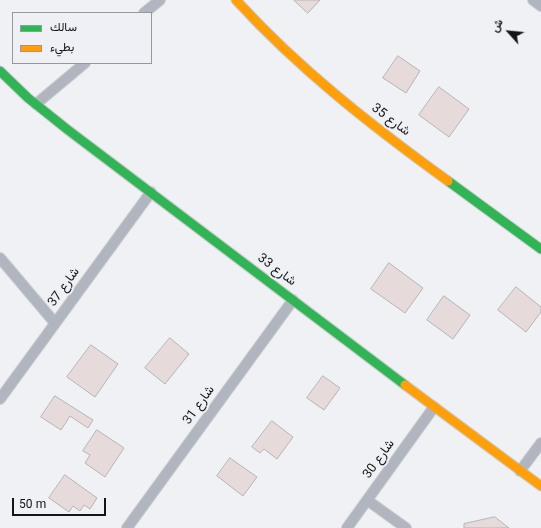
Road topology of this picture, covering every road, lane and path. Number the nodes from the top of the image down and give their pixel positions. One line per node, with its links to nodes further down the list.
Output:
1 (160, 0): 5 (street)
2 (236, 0): 10 (street, شارع 35)
3 (533, 0): 4 (street)
4 (541, 6)
5 (145, 12)
6 (84, 64): 8 (street)
7 (0, 71): 8 (street, شارع 33)
8 (36, 104): 9 (street, شارع 33)
9 (151, 192): 12 (street, شارع 33); 13 (street, شارع 37)
10 (541, 249)
11 (0, 258): 13 (street)
12 (293, 300): 15 (street, شارع 33); 20 (street, شارع 31)
13 (55, 323): 14 (street, شارع 37)
14 (0, 399)
15 (434, 407): 17 (street, شارع 33); 19 (street, شارع 30)
16 (541, 443): 17 (street)
17 (520, 471): 18 (street, شارع 33)
18 (541, 486)
19 (367, 500): 21 (street, شارع 30); 22 (street)
20 (127, 528)
21 (347, 528)
22 (406, 528)

